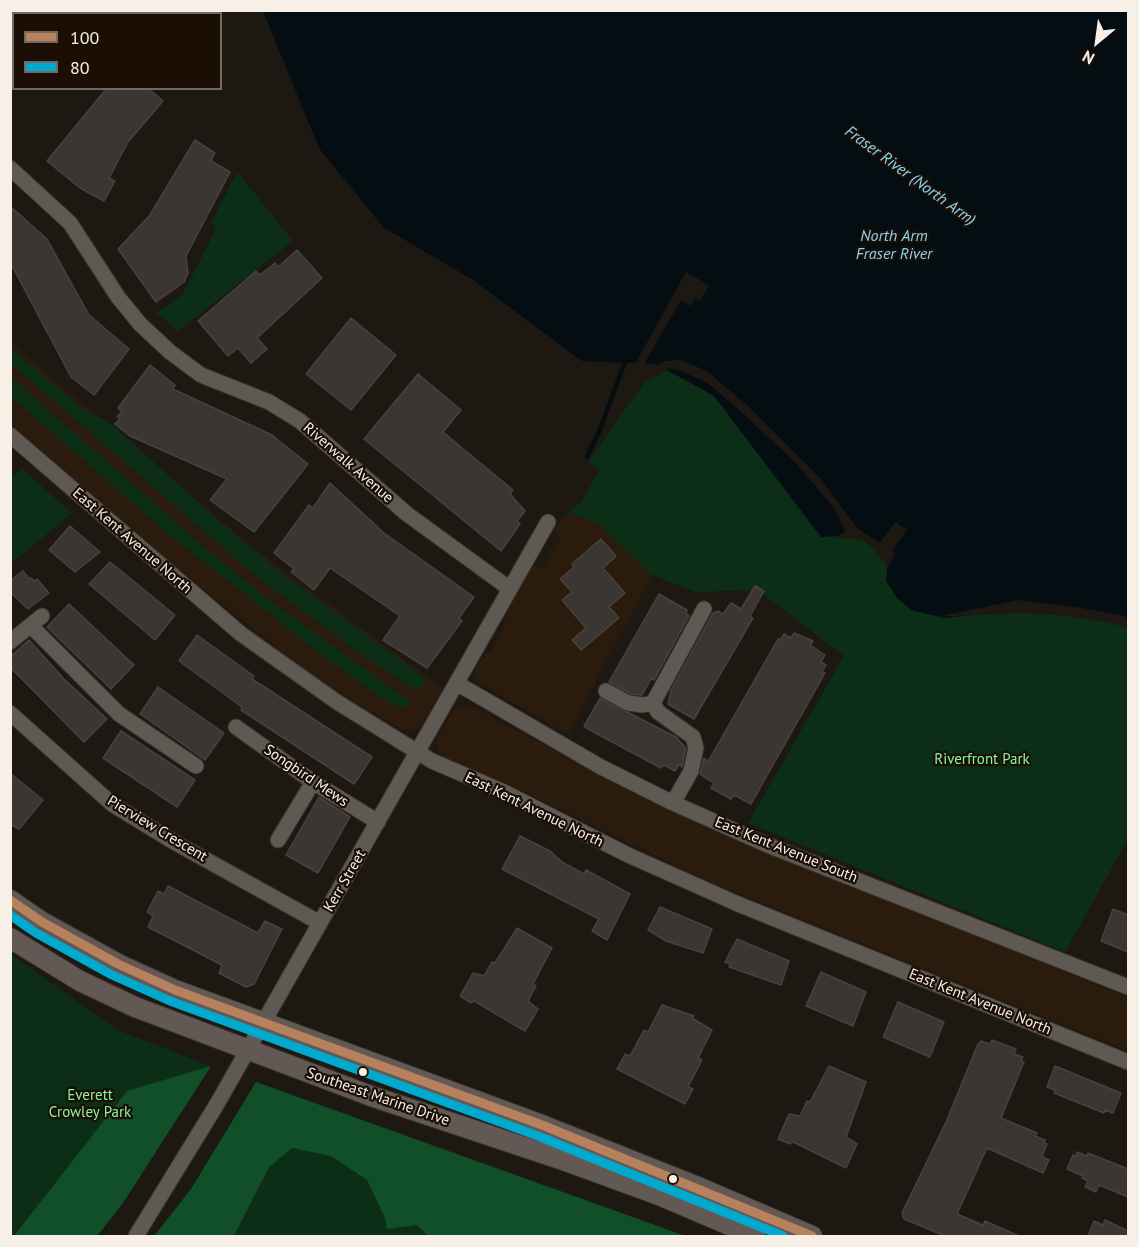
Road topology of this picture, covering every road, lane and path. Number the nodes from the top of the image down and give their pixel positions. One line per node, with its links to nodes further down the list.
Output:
1 (10, 168): 4 (street, Riverwalk Avenue)
2 (10, 435): 12 (street, East Kent Avenue North)
3 (548, 522): 4 (street, Kerr Street)
4 (510, 589): 7 (street, Kerr Street)
5 (705, 609): 9 (street)
6 (10, 642): 13 (street)
7 (458, 684): 12 (street, Kerr Street); 15 (street, East Kent Avenue South)
8 (606, 691): 9 (street)
9 (653, 703): 15 (street)
10 (10, 713): 19 (street, Pierview Crescent)
11 (236, 727): 14 (street, Songbird Mews)
12 (418, 753): 16 (street, Kerr Street); 24 (street, East Kent Avenue North)
13 (196, 766)
14 (313, 782): 16 (street, Songbird Mews); 17 (street)
15 (673, 803): 21 (street, East Kent Avenue South)
16 (378, 822): 19 (street, Kerr Street)
17 (278, 840)
18 (10, 900): 22 (main road, Southeast Marine Drive)
19 (320, 923): 22 (street, Kerr Street)
20 (10, 938): 23 (main road, Southeast Marine Drive)
21 (1128, 987)
22 (263, 1022): 23 (street, Kerr Street); 27 (main road, Southeast Marine Drive)
23 (247, 1050): 25 (street, Kerr Street); 26 (main road, Southeast Marine Drive)
24 (1128, 1062)
25 (136, 1236)
26 (755, 1236)
27 (812, 1236)

